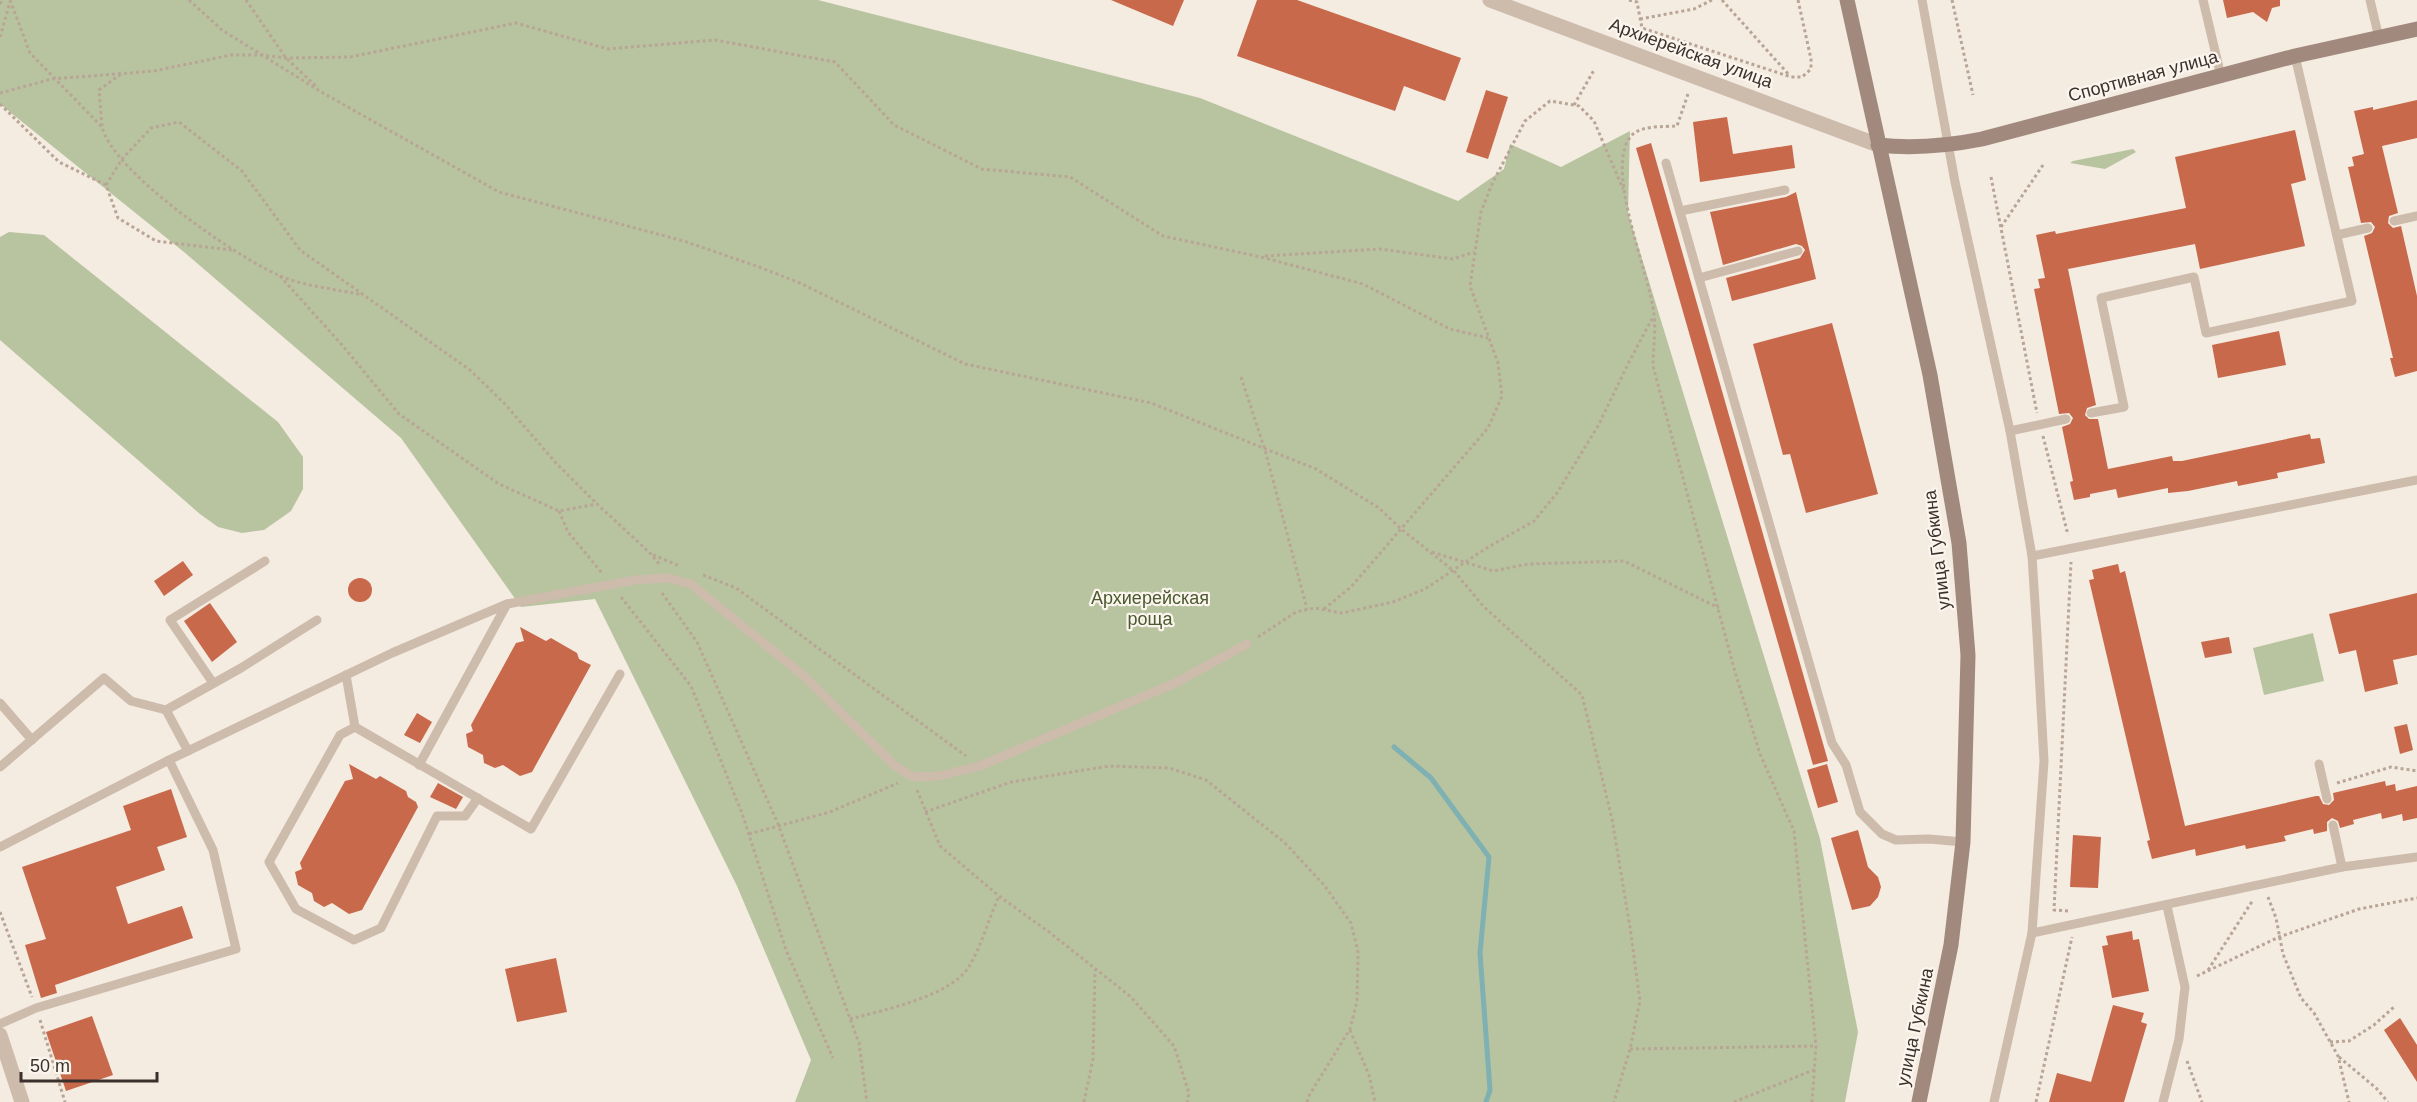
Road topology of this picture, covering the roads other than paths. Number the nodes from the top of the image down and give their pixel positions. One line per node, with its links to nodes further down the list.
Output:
1 (1490, 0): 10 (street, Архиерейская улица)
2 (1847, 0): 10 (main road, улица Губкина)
3 (1922, 0): 11 (lane)
4 (2204, 0): 9 (lane)
5 (2370, 0): 7 (lane)
6 (2417, 29): 7 (main road, Спортивная улица)
7 (2379, 38): 8 (main road, Спортивная улица)
8 (2295, 56): 9 (main road, Спортивная улица); 18 (lane)
9 (2221, 76): 11 (main road, Спортивная улица)
10 (1878, 145): 11 (main road, Спортивная улица); 45 (main road, улица Губкина)
11 (1948, 146): 23 (lane)
12 (1666, 163): 14 (lane)
13 (1785, 190): 14 (lane)
14 (1680, 211): 20 (lane)
15 (2417, 216): 16 (lane)
16 (2394, 221)
17 (2368, 228): 18 (lane)
18 (2337, 235): 21 (lane)
19 (1798, 251): 20 (lane)
20 (1699, 278): 45 (lane)
21 (2091, 413)
22 (2066, 419): 23 (lane)
23 (2010, 431): 25 (lane)
24 (2417, 480): 25 (lane)
25 (2032, 556): 50 (lane)
26 (265, 561): 32 (lane)
27 (507, 604): 29 (lane); 31 (lane); 40 (lane)
28 (317, 620): 32 (lane)
29 (1247, 644)
30 (620, 674): 42 (lane)
31 (346, 675): 35 (lane); 37 (lane)
32 (213, 683): 34 (lane)
33 (0, 703): 36 (lane)
34 (166, 710): 36 (lane); 37 (lane)
35 (355, 727): 40 (lane); 42 (lane)
36 (32, 740): 41 (lane)
37 (188, 751): 38 (lane)
38 (169, 760): 46 (lane); 51 (lane)
39 (2319, 764): 43 (lane)
40 (419, 765): 42 (lane)
41 (0, 767)
42 (478, 798)
43 (2327, 800)
44 (2333, 825): 48 (lane)
45 (1963, 842): 55 (main road, улица Губкина)
46 (0, 847)
47 (2417, 857): 48 (lane)
48 (2342, 867): 49 (lane)
49 (2167, 906): 50 (lane); 57 (lane)
50 (2032, 933): 56 (lane)
51 (0, 1024)
52 (0, 1035): 53 (street)
53 (5, 1063): 54 (street)
54 (22, 1102)
55 (1919, 1102)
56 (1994, 1102)
57 (2163, 1102)

